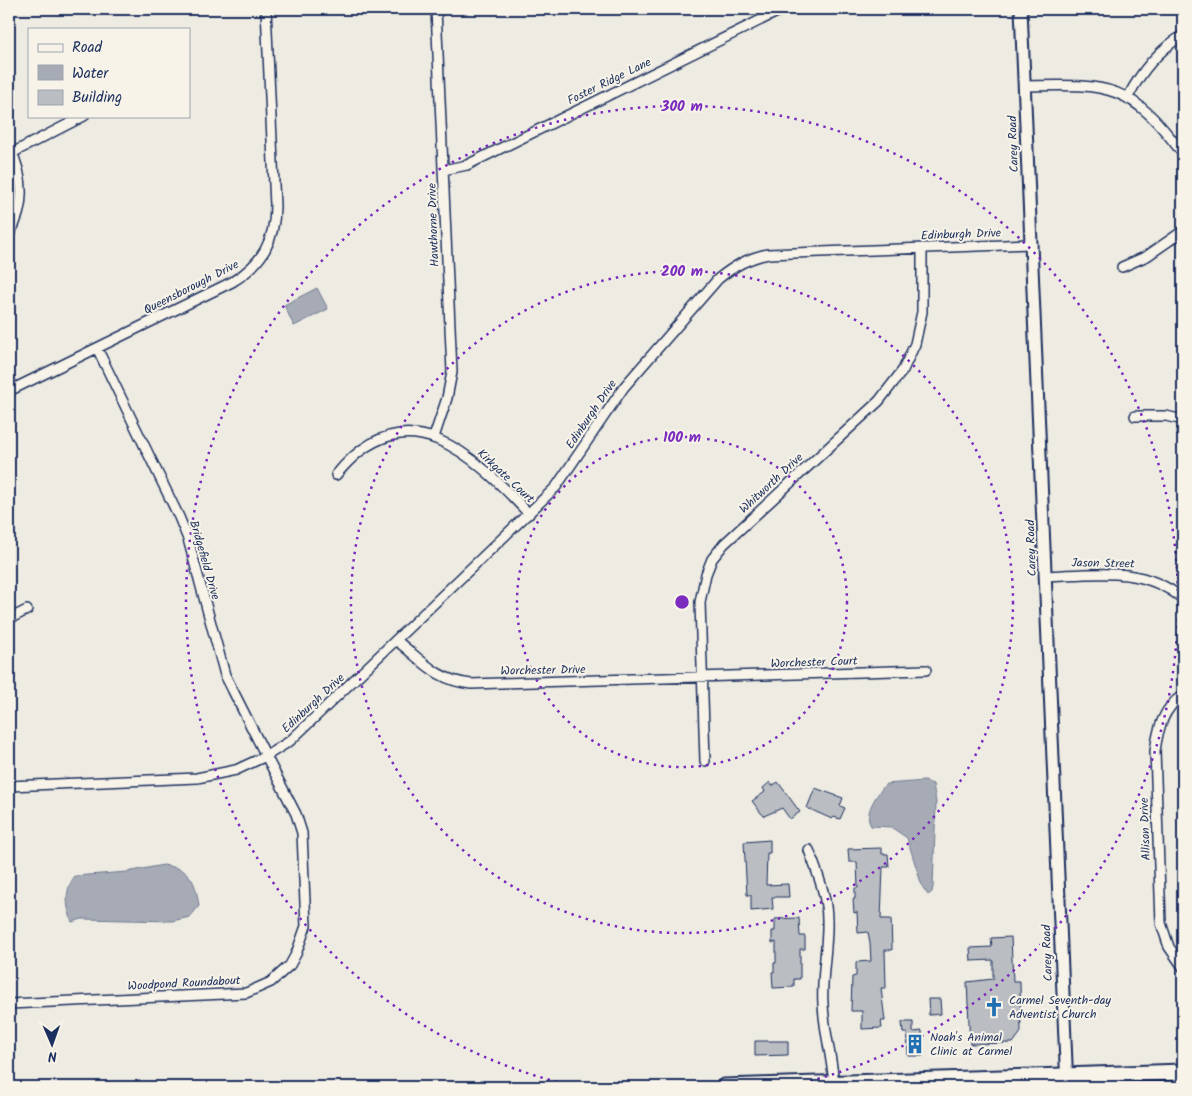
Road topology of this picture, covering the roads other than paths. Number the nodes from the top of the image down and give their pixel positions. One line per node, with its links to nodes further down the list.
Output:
1 (266, 9): 17 (street, Queensborough Drive)
2 (436, 9): 11 (street, Hawthorne Drive)
3 (783, 9): 11 (street, Foster Ridge Lane)
4 (1021, 9): 6 (street, Carey Road)
5 (1183, 35): 7 (street)
6 (1024, 86): 7 (street); 14 (street, Carey Road)
7 (1128, 97): 10 (street)
8 (80, 118): 9 (street)
9 (11, 149): 13 (street)
10 (1183, 154)
11 (443, 170): 21 (street, Hawthorne Drive)
12 (1183, 231): 16 (street)
13 (9, 235)
14 (1032, 244): 15 (street, Edinburgh Drive); 24 (street, Carey Road)
15 (922, 248): 23 (street, Edinburgh Drive); 30 (street, Whitworth Drive)
16 (1122, 267)
17 (96, 348): 18 (street, Queensborough Drive); 32 (street, Bridgefield Drive)
18 (9, 391)
19 (1135, 416): 20 (street)
20 (1183, 420)
21 (434, 437): 22 (street, Kirkgate Court); 23 (street, Kirkgate Court)
22 (336, 475)
23 (529, 514): 28 (street, Edinburgh Drive)
24 (1046, 576): 25 (street, Jason Street); 39 (street, Carey Road)
25 (1183, 599)
26 (27, 610): 27 (street)
27 (9, 619)
28 (397, 641): 30 (street, Worchester Drive); 32 (street, Edinburgh Drive)
29 (926, 670): 30 (street, Worchester Court)
30 (702, 677): 33 (street, Whitworth Drive)
31 (1183, 695): 36 (street, Allison Drive)
32 (266, 756): 34 (street); 37 (street, Woodpond Roundabout)
33 (705, 761)
34 (9, 786)
35 (809, 850): 40 (street)
36 (1183, 966)
37 (9, 1004)
38 (1183, 1072): 39 (main road)
39 (1066, 1082): 40 (main road)
40 (834, 1084): 41 (main road)
41 (724, 1087)

